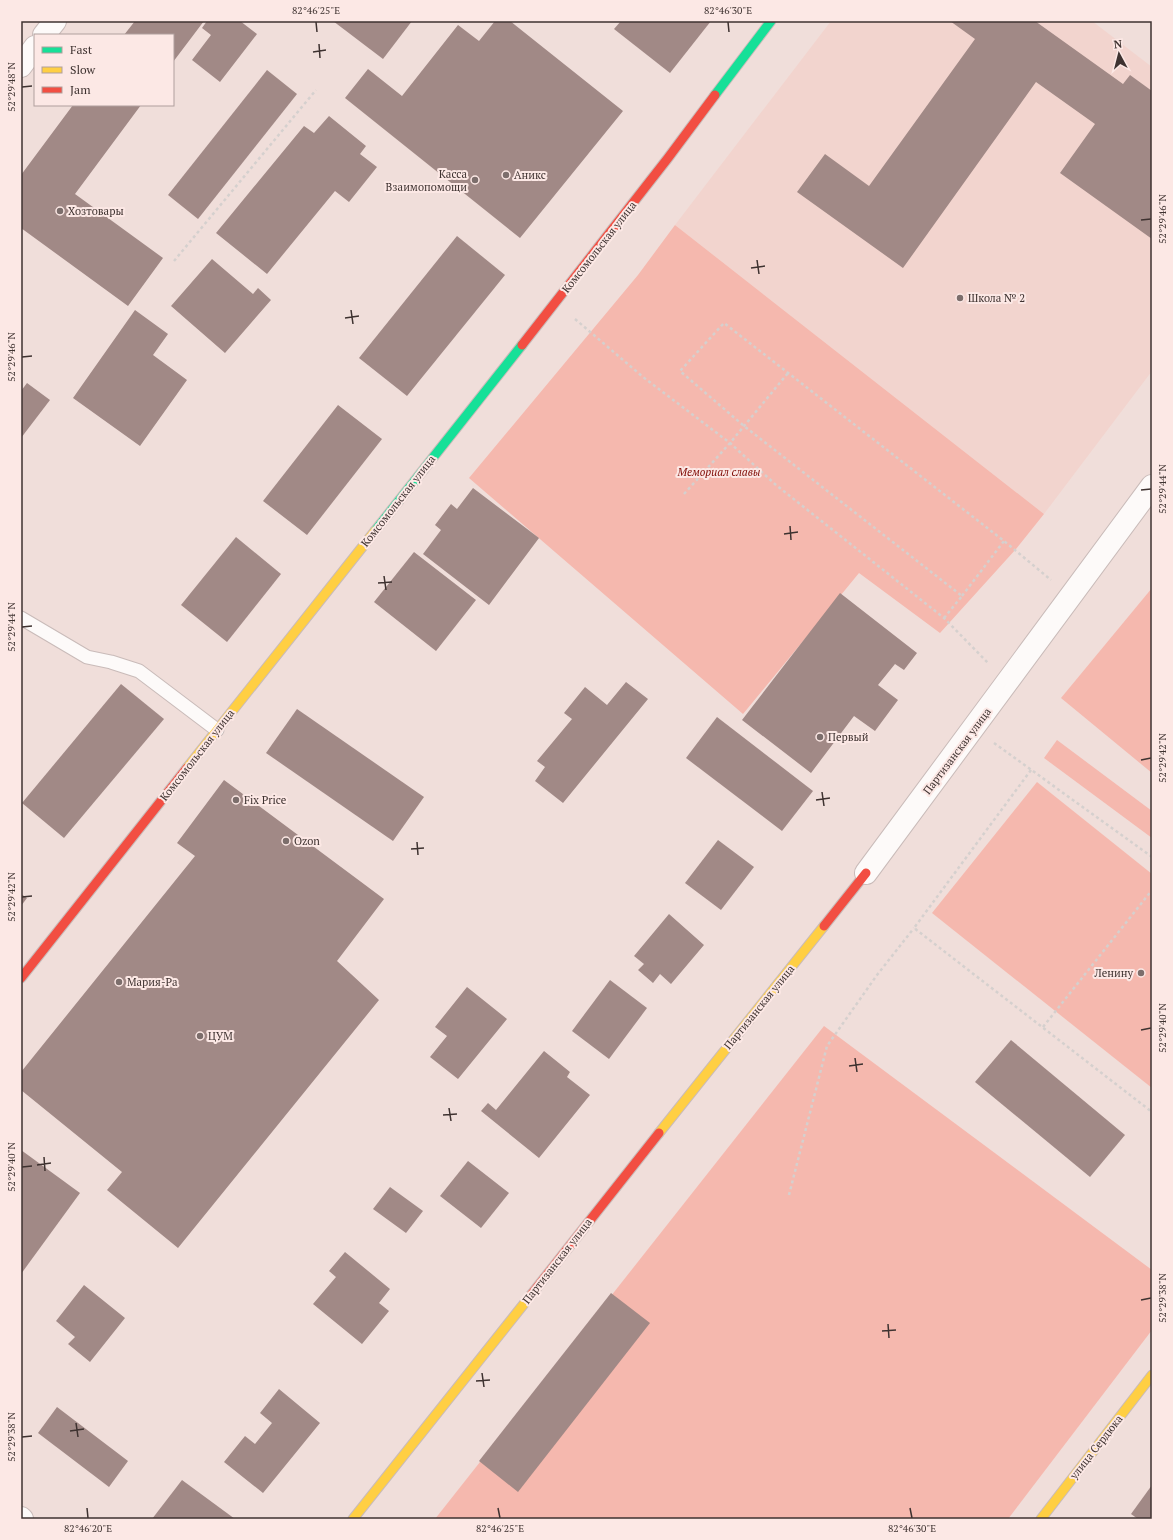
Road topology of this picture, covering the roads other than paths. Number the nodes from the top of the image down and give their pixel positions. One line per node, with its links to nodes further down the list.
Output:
1 (55, 21): 3 (street)
2 (771, 21): 8 (street, Комсомольская улица)
3 (45, 34)
4 (34, 48): 5 (street)
5 (21, 66)
6 (1152, 486): 9 (street, Партизанская улица)
7 (21, 618): 8 (lane)
8 (217, 730): 10 (street, Комсомольская улица)
9 (866, 873): 12 (street, Партизанская улица)
10 (21, 978)
11 (1152, 1375): 13 (street, улица Сердюка)
12 (353, 1519)
13 (1041, 1519)

